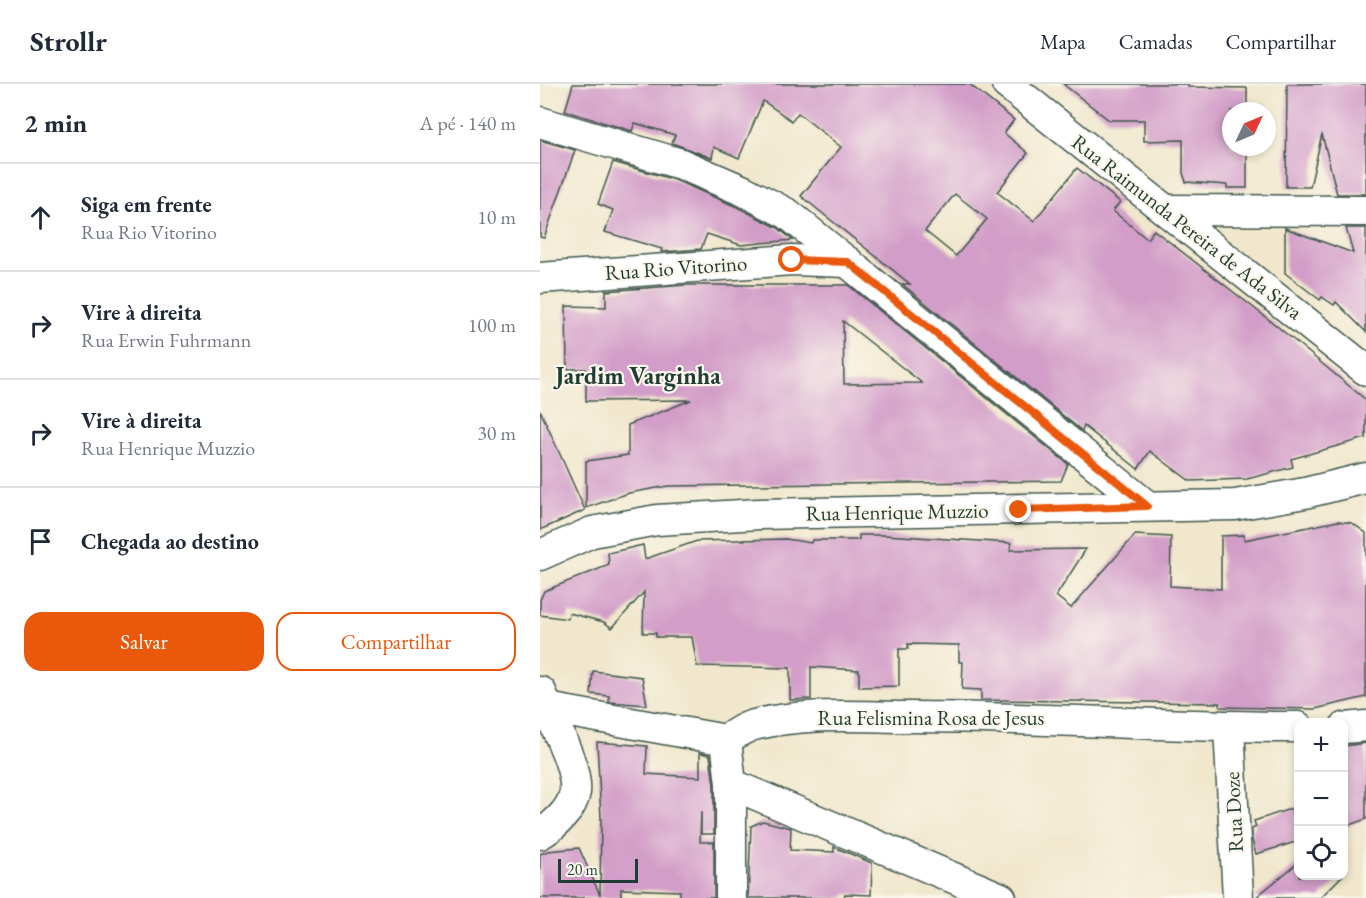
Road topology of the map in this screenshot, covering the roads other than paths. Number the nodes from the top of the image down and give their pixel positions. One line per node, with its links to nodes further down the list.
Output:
1 (1007, 84): 3 (street, Rua Raimunda Pereira de Ada Silva)
2 (540, 122): 5 (street)
3 (1166, 210): 4 (street); 7 (street, Rua Raimunda Pereira de Ada Silva)
4 (1366, 211)
5 (848, 262): 6 (street, Rua Rio Vitorino); 9 (street)
6 (540, 278)
7 (1366, 370)
8 (1366, 478): 9 (street, Rua Henrique Muzzio)
9 (1147, 506): 10 (street, Rua Henrique Muzzio)
10 (540, 555)
11 (543, 698): 16 (street); 18 (street)
12 (1366, 726): 15 (street)
13 (1229, 727): 14 (street, Rua Felismina Rosa de Jesus); 16 (street, Rua Felismina Rosa de Jesus); 21 (street, Rua Doze)
14 (1294, 727)
15 (1348, 728)
16 (726, 740): 17 (street)
17 (731, 784): 19 (street); 20 (street)
18 (540, 834)
19 (731, 898)
20 (1001, 898)
21 (1238, 898)

